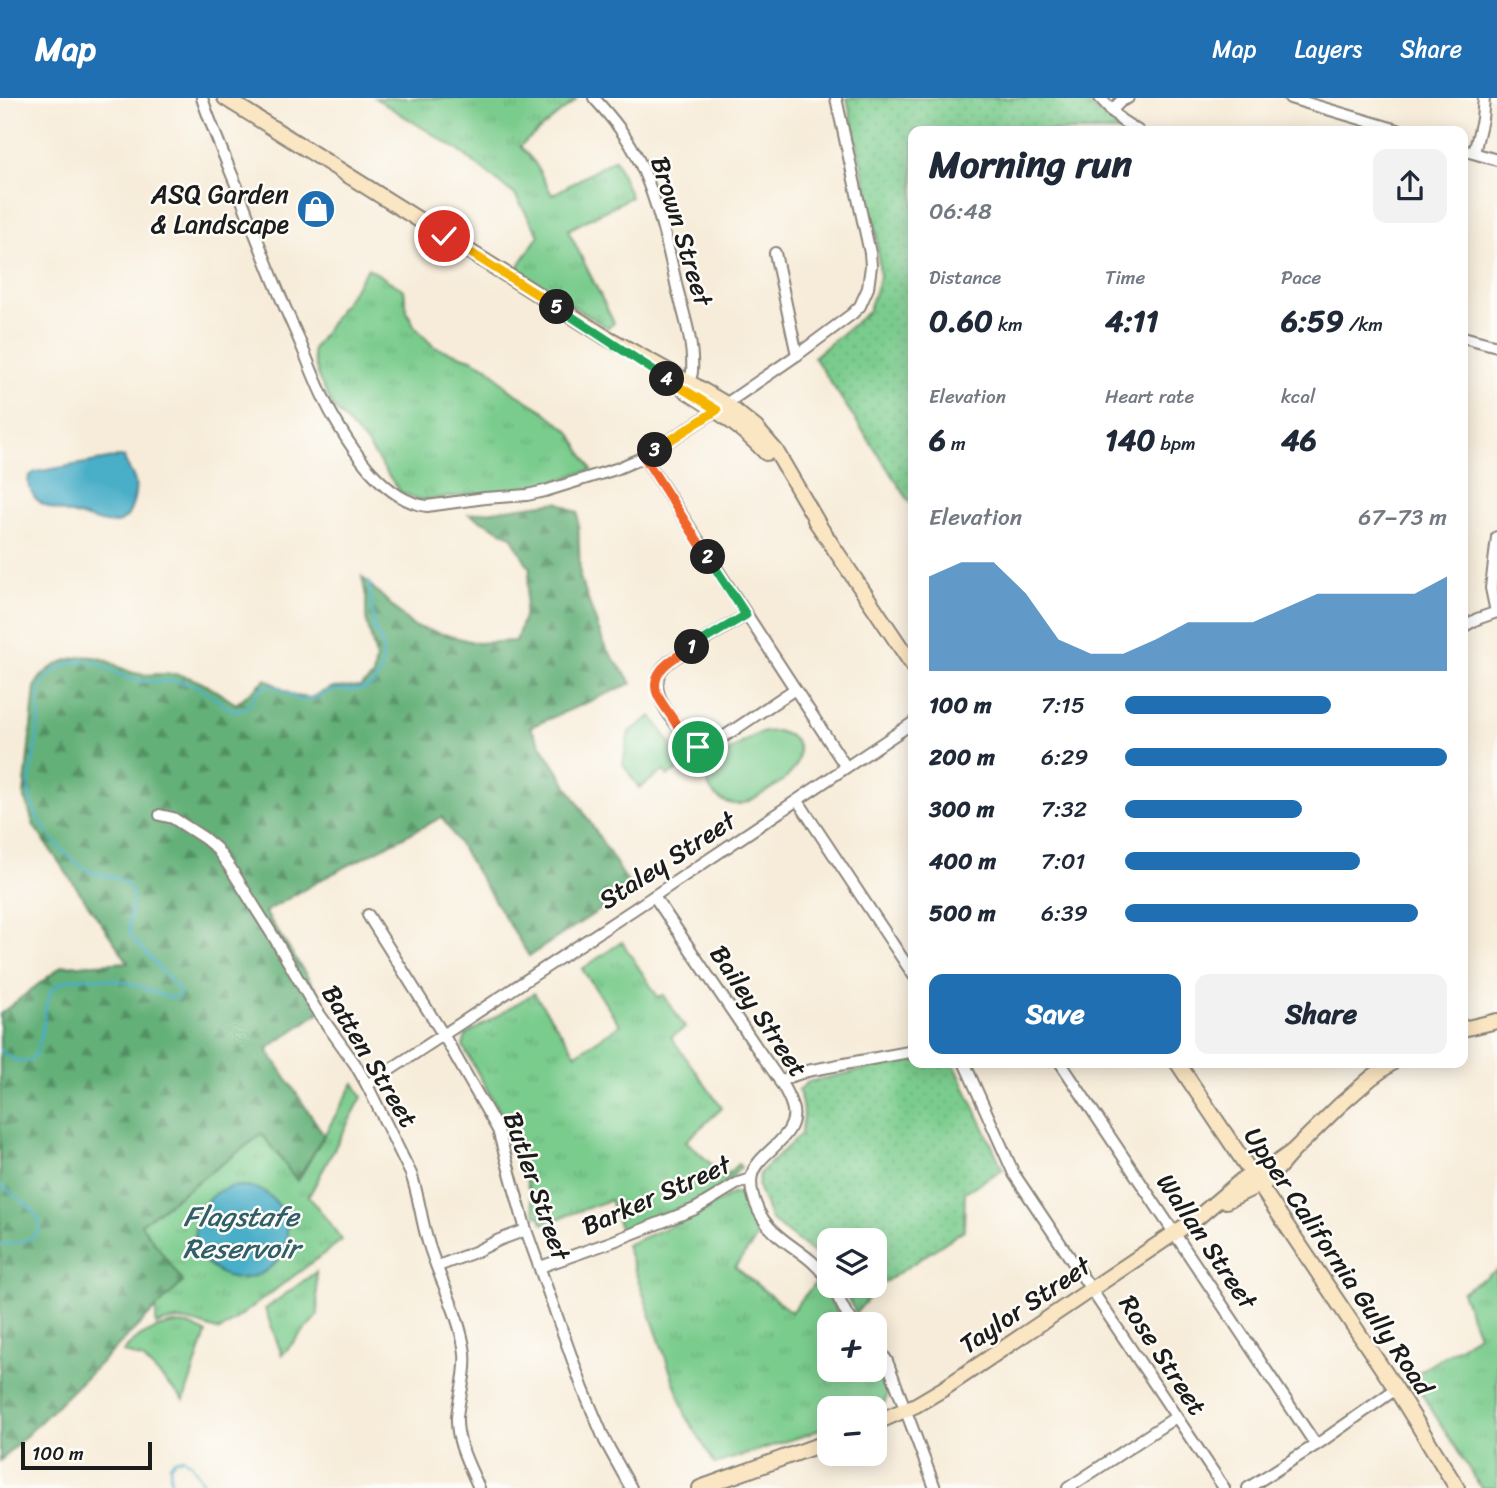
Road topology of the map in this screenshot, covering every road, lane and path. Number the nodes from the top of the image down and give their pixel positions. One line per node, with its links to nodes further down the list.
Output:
1 (202, 98): 20 (street)
2 (225, 98): 18 (street)
3 (594, 98): 18 (street, Brown Street)
4 (836, 98): 17 (street)
5 (1100, 98): 9 (street)
6 (1128, 98): 9 (street)
7 (1290, 98): 11 (street)
8 (1484, 98): 12 (street)
9 (1111, 111): 10 (street)
10 (1129, 126)
11 (1384, 126)
12 (1468, 151): 13 (street)
13 (1497, 160)
14 (775, 253): 17 (street)
15 (1468, 338): 16 (street)
16 (1497, 346)
17 (797, 355): 19 (street)
18 (688, 386): 19 (street)
19 (721, 407): 20 (street); 25 (street)
20 (644, 457): 23 (street)
21 (1497, 537): 22 (street)
22 (1497, 612): 24 (street)
23 (746, 615): 26 (street); 26 (street)
24 (1468, 624)
25 (908, 658)
26 (795, 689): 28 (street)
27 (908, 726): 28 (street, Staley Street)
28 (846, 767): 29 (street, Staley Street)
29 (798, 800): 31 (street, Staley Street); 33 (street)
30 (160, 815): 43 (street, Batten Street)
31 (654, 897): 36 (street, Staley Street); 42 (street, Bailey Street)
32 (368, 915): 36 (street, Butler Street)
33 (908, 967)
34 (1497, 1021): 35 (street)
35 (1468, 1028)
36 (444, 1035): 43 (street, Staley Street); 46 (street, Butler Street)
37 (908, 1052): 42 (street)
38 (967, 1068): 51 (street, Rose Street)
39 (1064, 1068): 47 (street, Wallan Street)
40 (1181, 1068): 45 (street, Upper California Gully Road)
41 (1385, 1068): 45 (street, Taylor Street)
42 (780, 1082): 44 (street, Bailey Street)
43 (367, 1085): 49 (street, Batten Street)
44 (751, 1179): 48 (street); 50 (street, Barker Street)
45 (1256, 1180): 47 (street, Taylor Street); 53 (street, Upper California Gully Road)
46 (526, 1230): 49 (street); 50 (street, Butler Street)
47 (1175, 1233): 51 (street, Taylor Street); 57 (street, Wallan Street)
48 (817, 1265)
49 (438, 1266): 59 (street, Batten Street)
50 (540, 1267): 60 (street, Butler Street)
51 (1092, 1290): 54 (street, Taylor Street); 55 (street, Rose Street)
52 (887, 1361): 54 (street)
53 (1396, 1389): 57 (street); 66 (street, Upper California Gully Road)
54 (905, 1410): 56 (street, Taylor Street); 62 (street)
55 (1176, 1417): 63 (street); 64 (street, Rose Street)
56 (887, 1418)
57 (1316, 1445): 65 (street)
58 (817, 1446): 61 (street)
59 (479, 1488)
60 (631, 1488)
61 (700, 1488)
62 (935, 1488)
63 (1068, 1488)
64 (1224, 1488)
65 (1248, 1488)
66 (1457, 1488)

